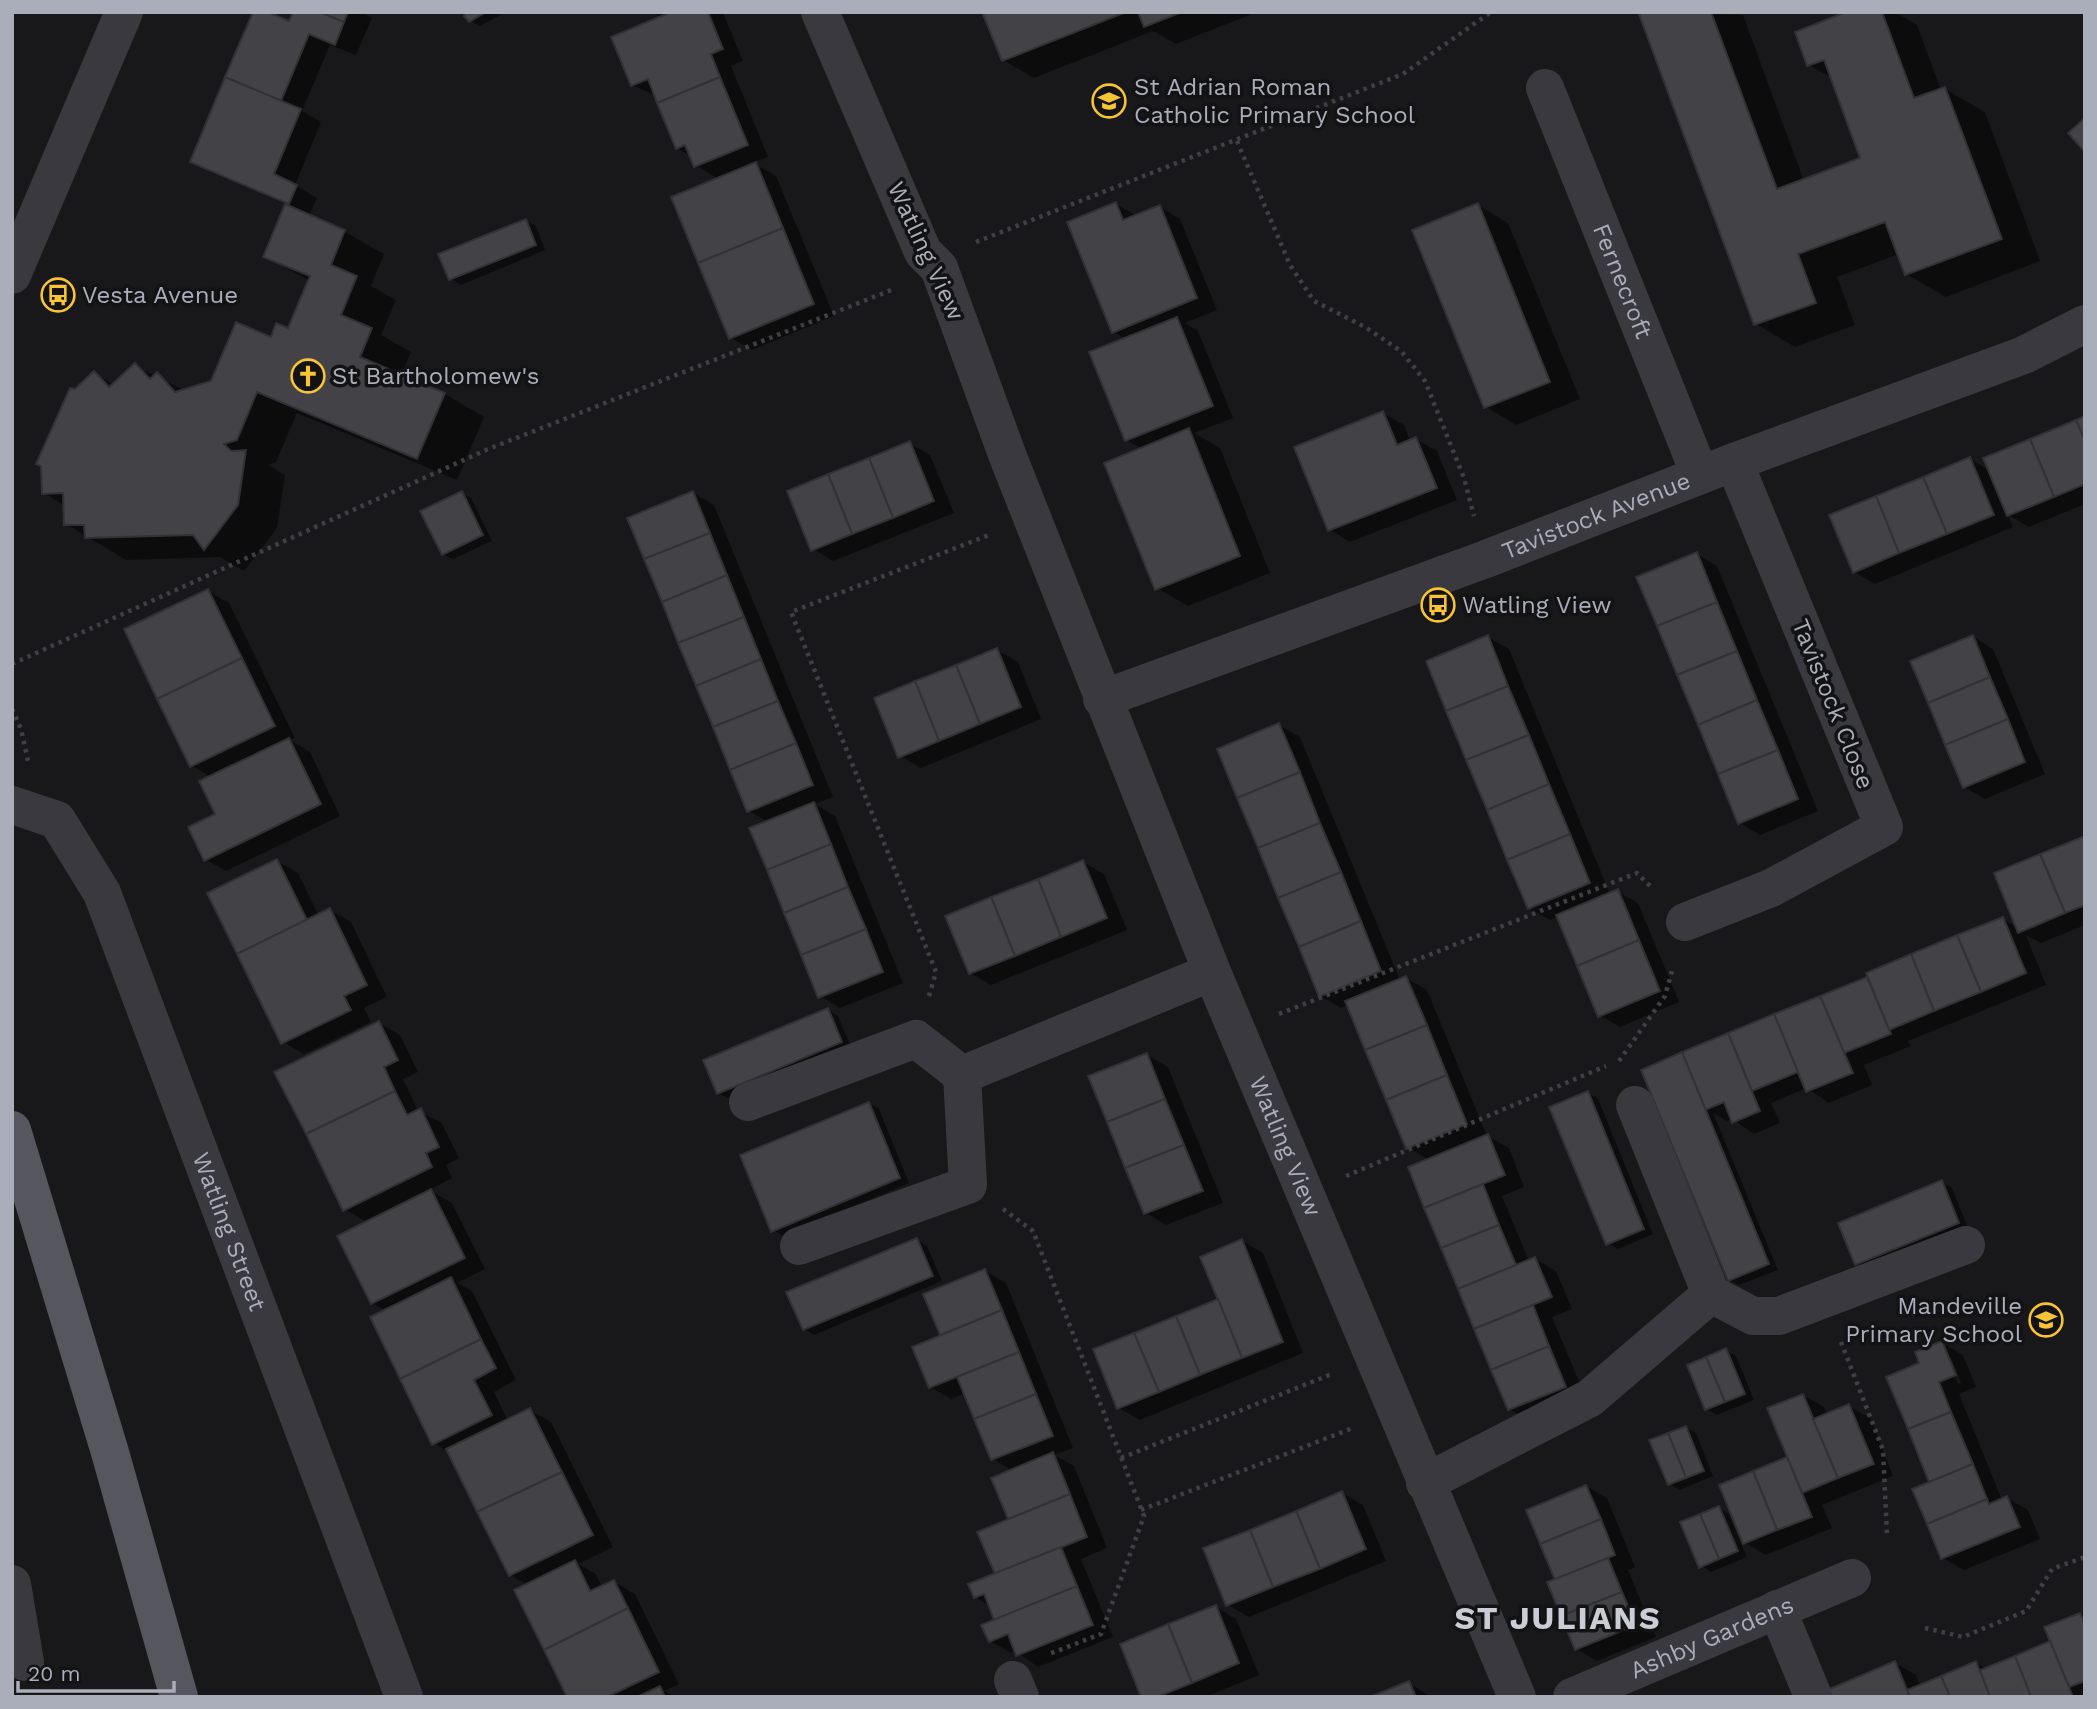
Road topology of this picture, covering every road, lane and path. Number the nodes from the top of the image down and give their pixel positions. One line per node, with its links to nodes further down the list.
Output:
1 (124, 12): 7 (street)
2 (820, 12): 11 (street, Watling View)
3 (1491, 12): 5 (path)
4 (1545, 88): 10 (street, Fernecroft)
5 (1237, 141): 6 (path); 12 (path)
6 (975, 242)
7 (12, 275)
8 (899, 287): 13 (path)
9 (2085, 324): 10 (street, Tavistock Avenue)
10 (1717, 469): 12 (street, Tavistock Avenue); 16 (street, Tavistock Close)
11 (1032, 519): 14 (street, Watling View); 19 (path)
12 (1486, 559): 14 (street, Tavistock Avenue)
13 (12, 664)
14 (1102, 699): 17 (street, Watling View)
15 (12, 805): 47 (street, Watling Street)
16 (1685, 922): 18 (path); 20 (path)
17 (1213, 972): 18 (street, Watling View); 21 (street)
18 (1238, 1031): 27 (street, Watling View)
19 (916, 1039): 21 (street); 22 (street)
20 (1619, 1061): 23 (path); 27 (path)
21 (962, 1075): 26 (street)
22 (748, 1102)
23 (1635, 1105): 30 (street)
24 (12, 1130): 25 (main road)
25 (20, 1177): 46 (main road)
26 (968, 1185): 29 (street); 34 (path)
27 (1307, 1192): 32 (street, Watling View)
28 (1966, 1245): 31 (street)
29 (799, 1246)
30 (1711, 1294): 31 (street); 35 (street)
31 (1824, 1299): 37 (path)
32 (1374, 1357): 33 (street, Watling View); 34 (path)
33 (1396, 1411): 35 (street, Watling View); 36 (path)
34 (1121, 1458): 36 (path)
35 (1425, 1483): 48 (street, Watling View)
36 (1142, 1510): 44 (path)
37 (1887, 1535)
38 (2085, 1557): 42 (path)
39 (1852, 1578): 41 (street, Ashby Gardens)
40 (12, 1584): 43 (street)
41 (1777, 1609): 45 (street); 49 (street, Ashby Gardens)
42 (1925, 1628)
43 (25, 1662)
44 (1016, 1689)
45 (1813, 1696)
46 (179, 1697)
47 (404, 1697)
48 (1517, 1697)
49 (1572, 1697)

